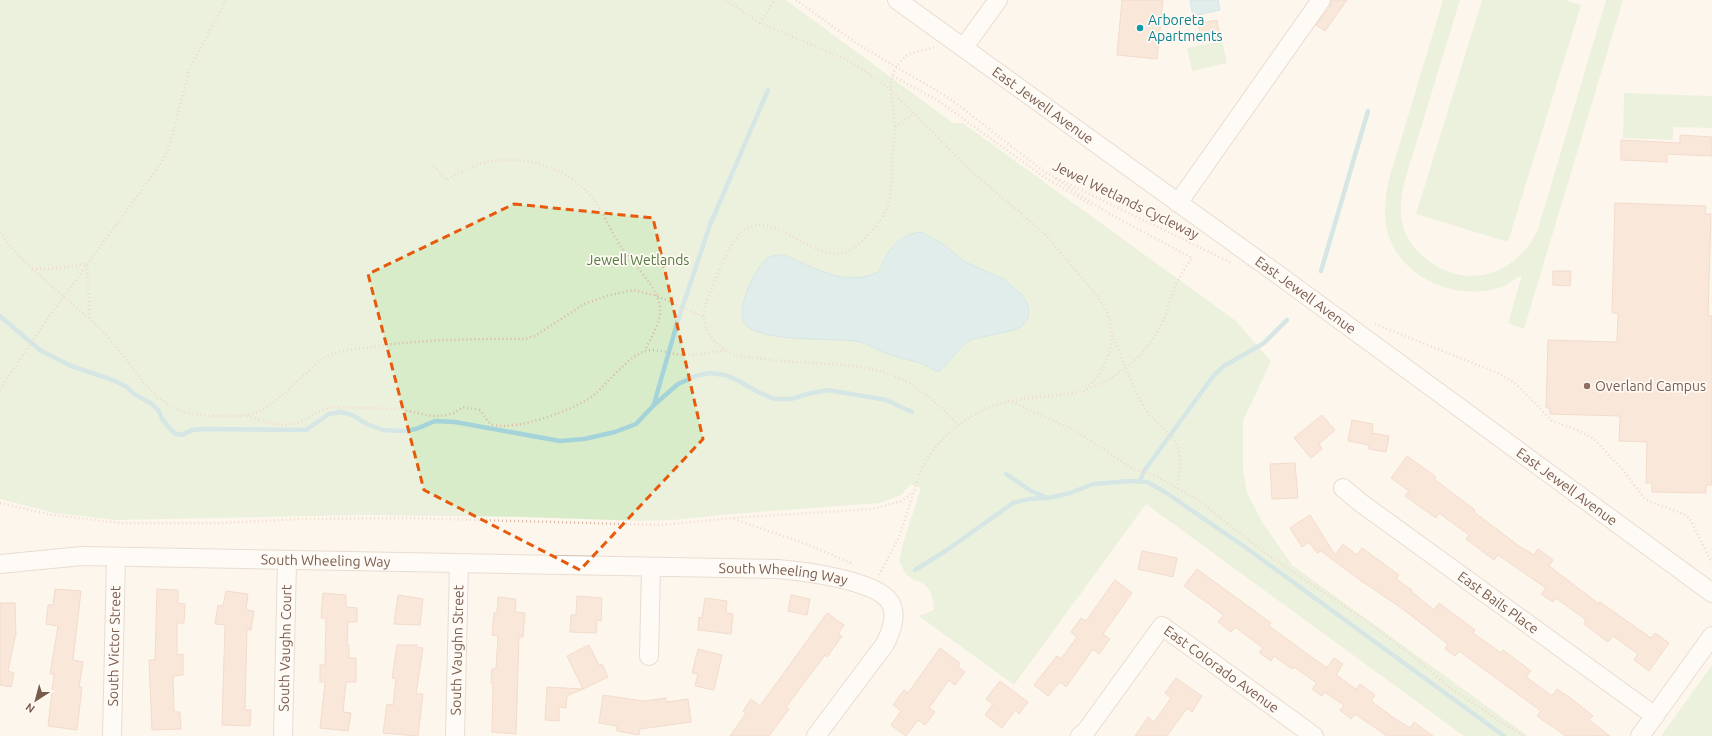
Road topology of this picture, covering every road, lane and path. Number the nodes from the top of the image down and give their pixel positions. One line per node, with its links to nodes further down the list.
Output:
1 (226, 0): 22 (path)
2 (726, 0): 8 (path)
3 (775, 0): 8 (path)
4 (796, 0): 11 (path, Jewel Wetlands Cycleway)
5 (897, 0): 10 (street, East Jewell Avenue)
6 (998, 0): 10 (street)
7 (1321, 0): 18 (street)
8 (760, 23): 13 (path)
9 (938, 46): 11 (path)
10 (964, 48): 18 (street, East Jewell Avenue)
11 (897, 67): 12 (path); 17 (path, Jewel Wetlands Cycleway)
12 (893, 76): 13 (path); 19 (path)
13 (889, 88): 14 (path); 15 (path)
14 (915, 113): 15 (path); 29 (path)
15 (895, 128): 26 (path)
16 (434, 166): 25 (path)
17 (1046, 173): 19 (path); 21 (path, Jewel Wetlands Cycleway)
18 (1178, 203): 51 (street, East Jewell Avenue)
19 (1108, 213): 32 (path)
20 (0, 232): 23 (path)
21 (1232, 262)
22 (87, 264): 23 (path); 24 (path); 27 (path)
23 (31, 268): 24 (path)
24 (64, 296): 27 (path); 33 (path)
25 (657, 296): 26 (path); 31 (path); 36 (path)
26 (704, 317): 30 (path)
27 (90, 319): 36 (path)
28 (1372, 323): 46 (path)
29 (1112, 335): 32 (path); 34 (path)
30 (725, 350): 31 (path); 37 (path)
31 (645, 351): 36 (path)
32 (1125, 370): 34 (path); 38 (path)
33 (0, 389)
34 (1084, 391): 35 (path)
35 (1012, 402): 37 (path); 38 (path)
36 (245, 415)
37 (958, 425): 40 (path)
38 (1178, 487): 61 (path)
39 (1343, 488): 54 (street, East Bails Place)
40 (913, 492): 42 (path); 50 (path)
41 (0, 503): 42 (path)
42 (732, 518): 48 (path)
43 (116, 557): 44 (street, South Wheeling Way); 47 (street, South Wheeling Way); 56 (street, South Victor Street)
44 (287, 561): 45 (street, South Wheeling Way); 57 (street, South Vaughn Court)
45 (459, 563): 49 (street, South Wheeling Way); 58 (street, South Vaughn Street)
46 (1712, 563)
47 (0, 564)
48 (855, 565)
49 (652, 567): 50 (street, South Wheeling Way); 53 (street)
50 (874, 579): 59 (street, South Wheeling Way)
51 (1712, 593)
52 (1712, 636): 54 (street)
53 (649, 656)
54 (1655, 716): 62 (street)
55 (1308, 734): 60 (street, East Colorado Avenue)
56 (112, 736)
57 (283, 736)
58 (455, 736)
59 (816, 736)
60 (1080, 736)
61 (1523, 736)
62 (1640, 736)

